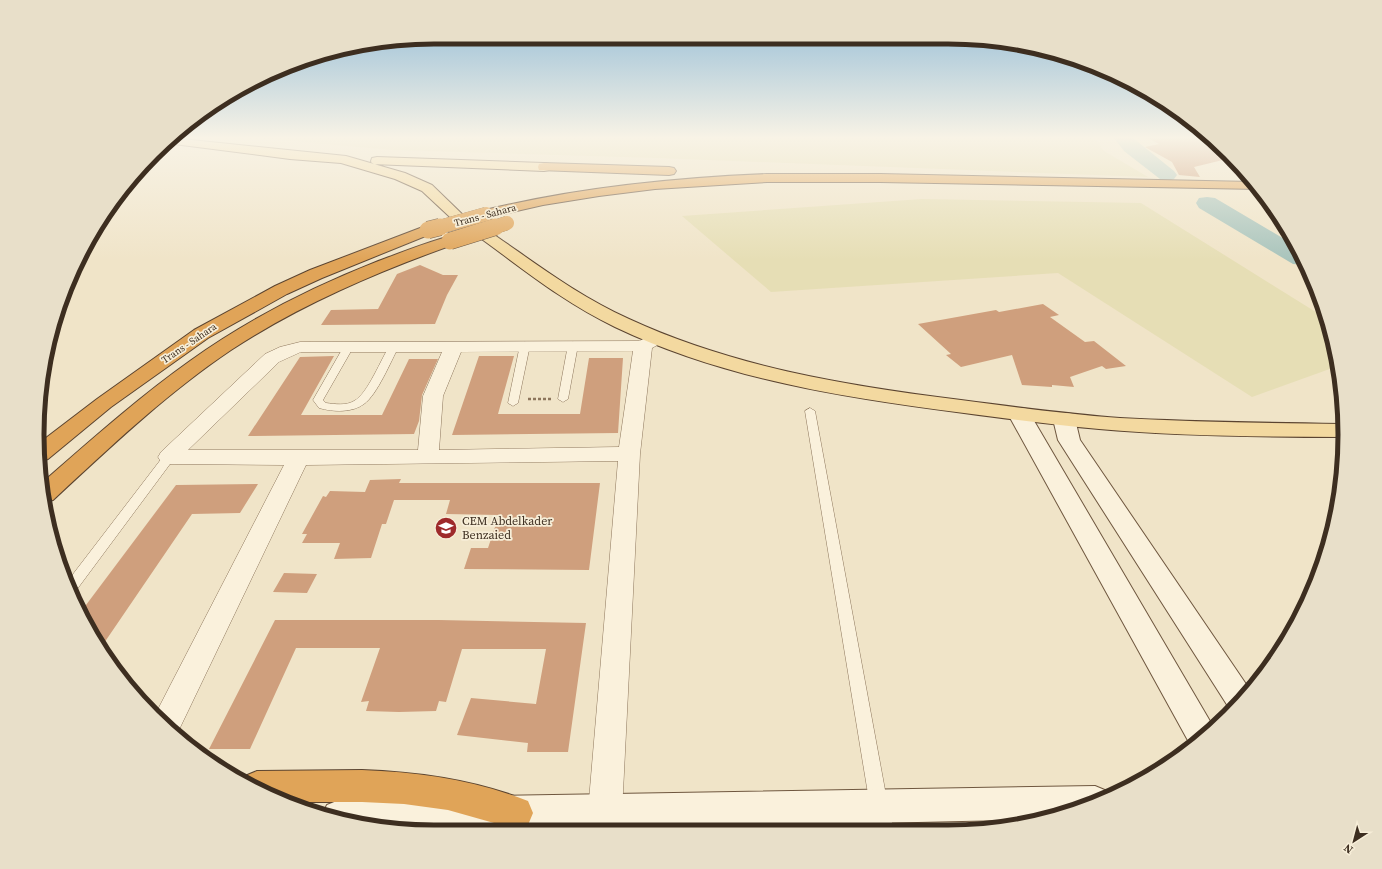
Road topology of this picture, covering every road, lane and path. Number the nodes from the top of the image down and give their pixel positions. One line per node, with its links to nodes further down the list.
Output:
1 (406, 179): 7 (main road)
2 (428, 179): 7 (main road)
3 (573, 179): 9 (highway)
4 (746, 179): 9 (highway, Trans - Sahara)
5 (902, 179): 6 (highway, Trans - Sahara)
6 (1248, 186)
7 (427, 188): 10 (main road)
8 (1258, 198): 29 (highway, Trans - Sahara, bridge)
9 (537, 202): 24 (highway, Trans - Sahara, bridge)
10 (456, 215)
11 (488, 237): 12 (main road)
12 (650, 342): 14 (street); 21 (main road); 25 (street)
13 (525, 345): 14 (street); 17 (street); 19 (lane)
14 (573, 345): 18 (lane)
15 (349, 346): 16 (street); 16 (lane); 27 (street)
16 (394, 346): 17 (street)
17 (454, 346): 26 (street)
18 (563, 399): 19 (path)
19 (513, 401)
20 (810, 411): 39 (lane)
21 (1019, 414): 22 (main road); 33 (street)
22 (1064, 419): 23 (main road); 31 (street)
23 (1338, 431)
24 (45, 450)
25 (629, 454): 26 (street); 36 (street)
26 (428, 456): 28 (street)
27 (169, 457): 28 (street); 30 (lane)
28 (298, 458): 32 (street)
29 (48, 491)
30 (74, 583)
31 (1237, 696)
32 (168, 720)
33 (1200, 732)
34 (266, 787): 37 (highway)
35 (1074, 804): 39 (street)
36 (604, 812): 37 (street); 39 (street)
37 (516, 813): 38 (street)
38 (354, 816)
39 (882, 819)

